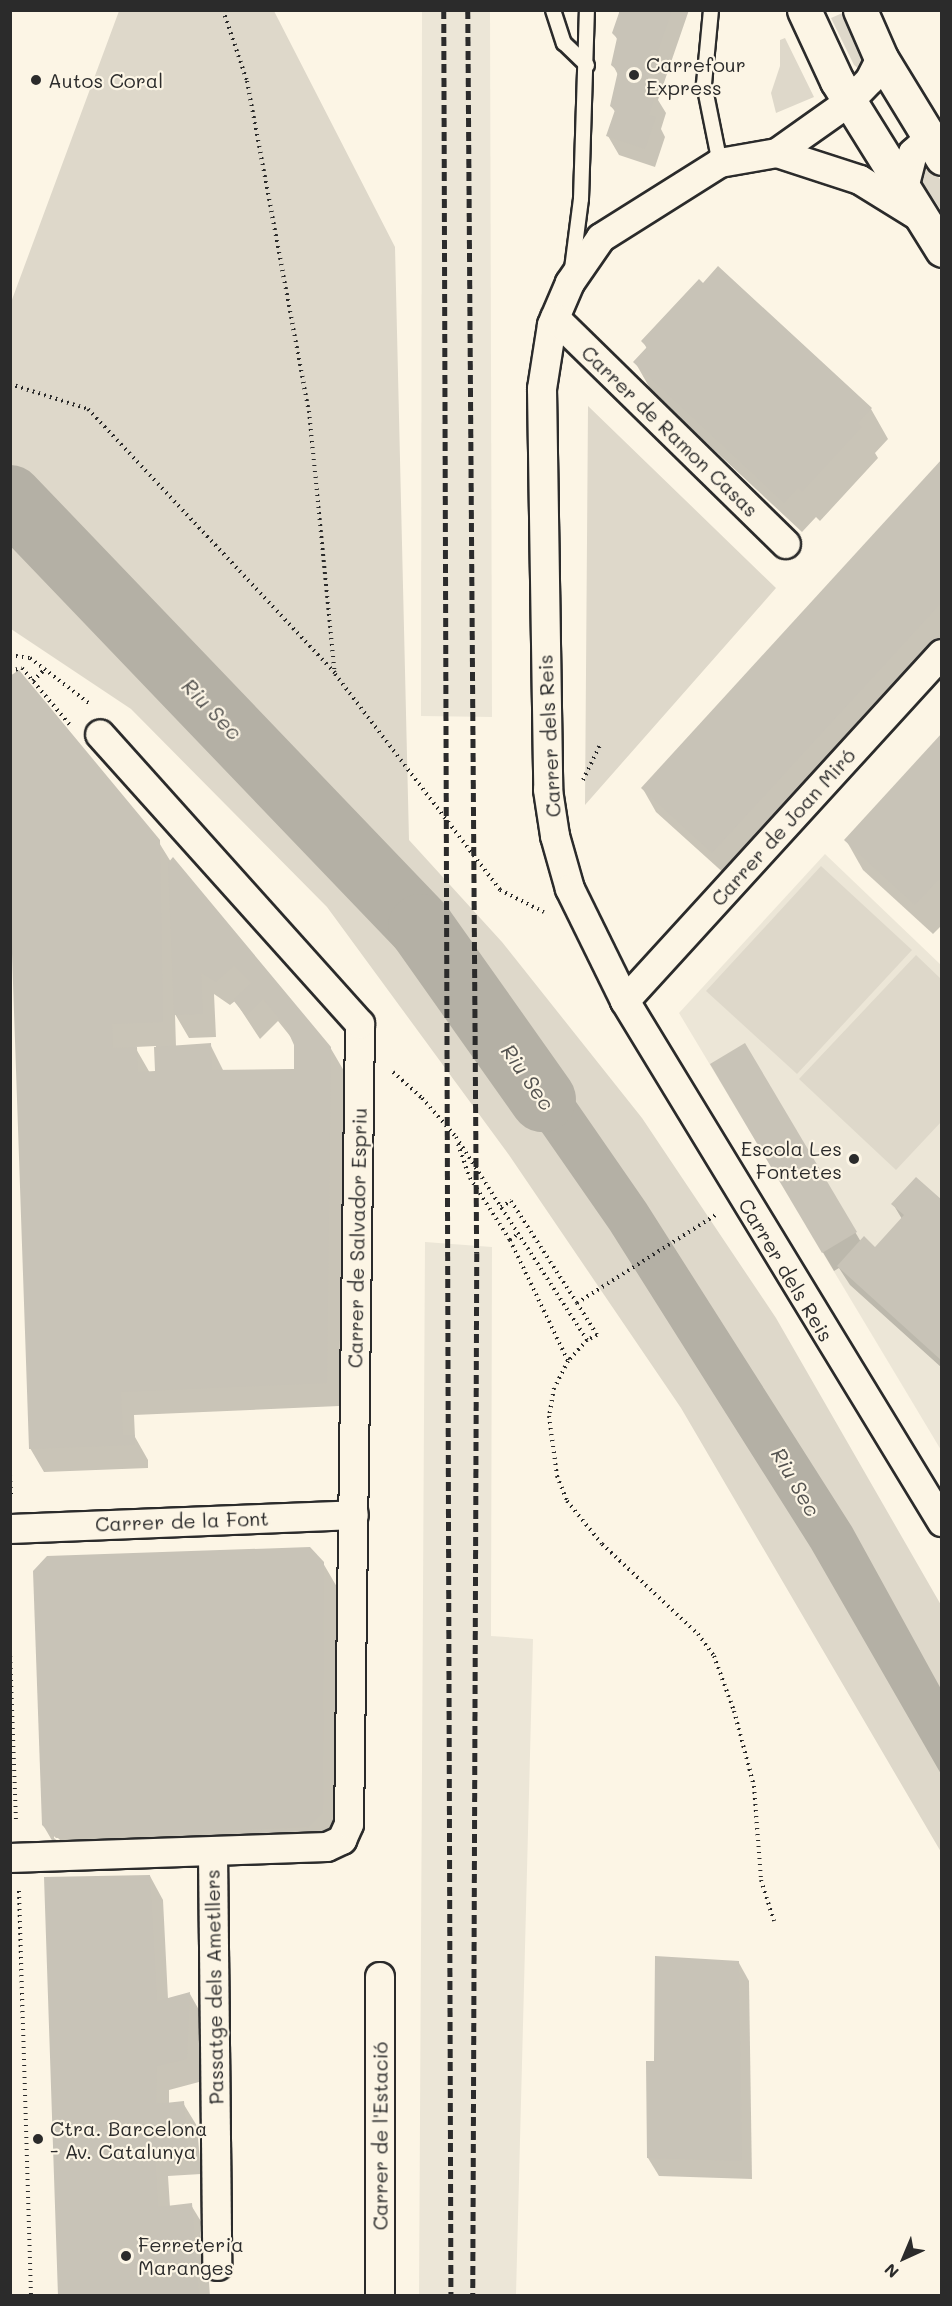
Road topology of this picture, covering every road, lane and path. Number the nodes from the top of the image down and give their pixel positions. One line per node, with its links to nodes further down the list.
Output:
1 (223, 10): 23 (path)
2 (554, 10): 8 (lane)
3 (587, 10): 8 (lane)
4 (711, 10): 12 (lane)
5 (804, 10): 9 (street)
6 (860, 10): 7 (street)
7 (881, 58): 9 (street, Carrer dels Reis); 10 (street)
8 (587, 65): 15 (lane)
9 (849, 102): 11 (street, Carrer dels Reis); 13 (street)
10 (938, 148): 13 (street)
11 (777, 153): 12 (street, Carrer dels Reis); 13 (street, Carrer dels Reis)
12 (720, 164): 15 (street, Carrer dels Reis)
13 (910, 204): 14 (street)
14 (942, 250)
15 (570, 283): 16 (street, Carrer dels Reis)
16 (555, 318): 18 (street, Carrer de Ramon Casas); 26 (street, Carrer dels Reis)
17 (10, 384): 23 (path)
18 (786, 544)
19 (942, 654): 27 (street, Carrer de Joan Miró)
20 (10, 655): 21 (path)
21 (45, 669): 24 (path); 25 (path)
22 (10, 671): 24 (path)
23 (335, 674): 26 (path)
24 (33, 681): 25 (path)
25 (90, 724): 37 (street, Carrer de Salvador Espriu)
26 (590, 936): 27 (street, Carrer dels Reis)
27 (625, 1001): 38 (street, Carrer dels Reis)
28 (389, 1069): 29 (path)
29 (456, 1137): 30 (path); 33 (path)
30 (501, 1207): 32 (path); 34 (path)
31 (722, 1210): 34 (path)
32 (518, 1234): 33 (path); 35 (path)
33 (510, 1240): 36 (path)
34 (577, 1304): 35 (path)
35 (587, 1340): 36 (path)
36 (568, 1361): 43 (path)
37 (354, 1515): 39 (street, Carrer de la Font); 41 (street, Carrer de Salvador Espriu)
38 (942, 1522)
39 (10, 1530)
40 (10, 1650): 42 (path)
41 (213, 1852): 42 (street); 45 (street, Passatge dels Ametllers)
42 (14, 1858): 46 (path)
43 (774, 1921)
44 (380, 1977): 47 (street, Carrer de l'Estació)
45 (217, 2266)
46 (31, 2295)
47 (380, 2295)

